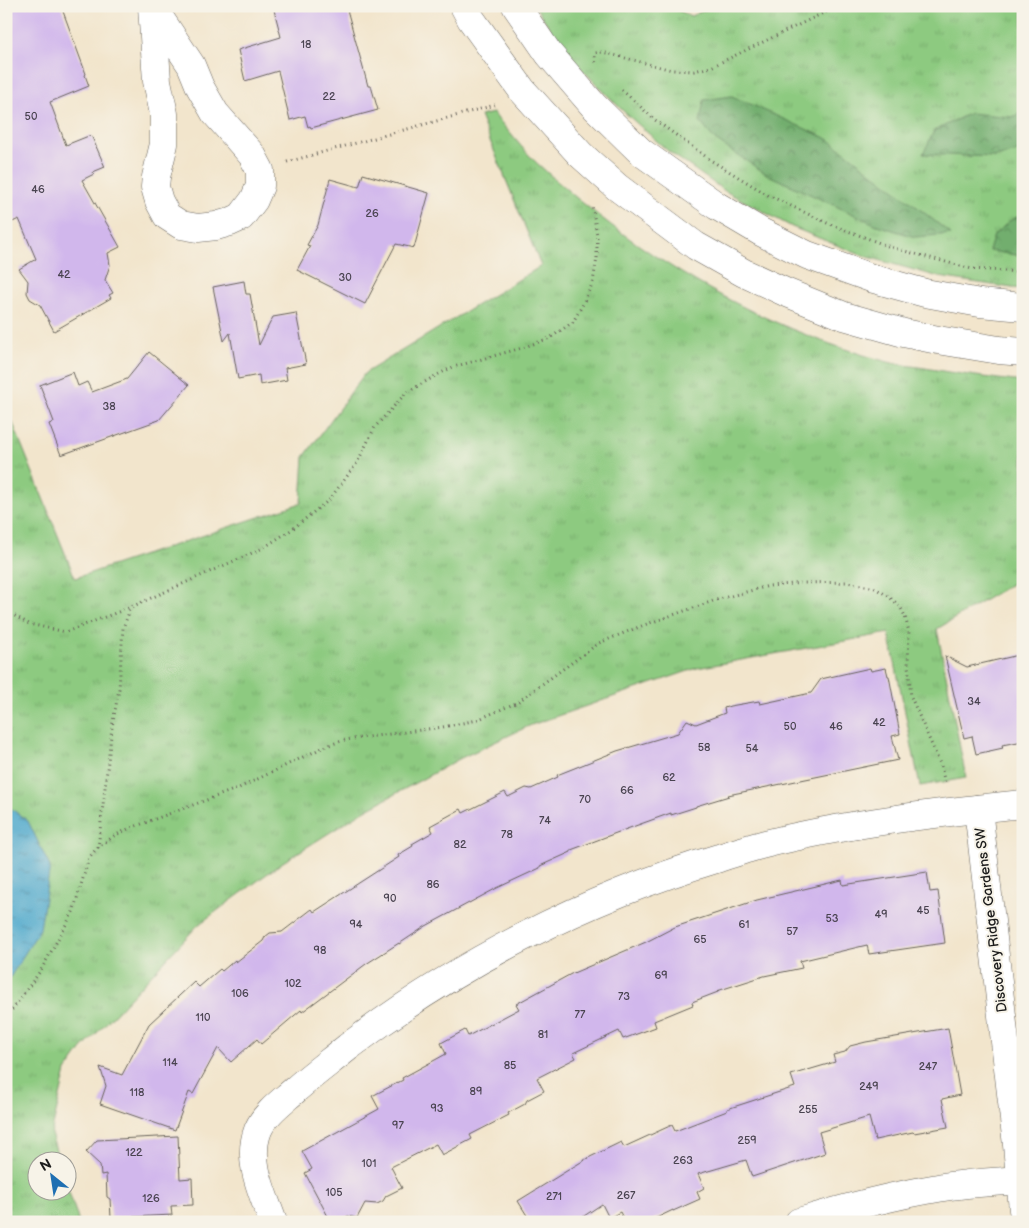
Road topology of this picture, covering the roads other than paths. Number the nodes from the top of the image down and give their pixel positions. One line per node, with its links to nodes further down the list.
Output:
1 (464, 6): 5 (street)
2 (516, 6): 4 (street)
3 (152, 7): 3 (street)
4 (1023, 307)
5 (1023, 352)
6 (1023, 804): 7 (street, Discovery Ridge Gardens SW)
7 (978, 809): 8 (street, Discovery Ridge Gardens SW); 10 (street, Discovery Ridge Gardens SW)
8 (1021, 1180): 9 (street, Discovery Ridge Gardens SW); 11 (street)
9 (1023, 1210)
10 (274, 1222)
11 (799, 1222)

